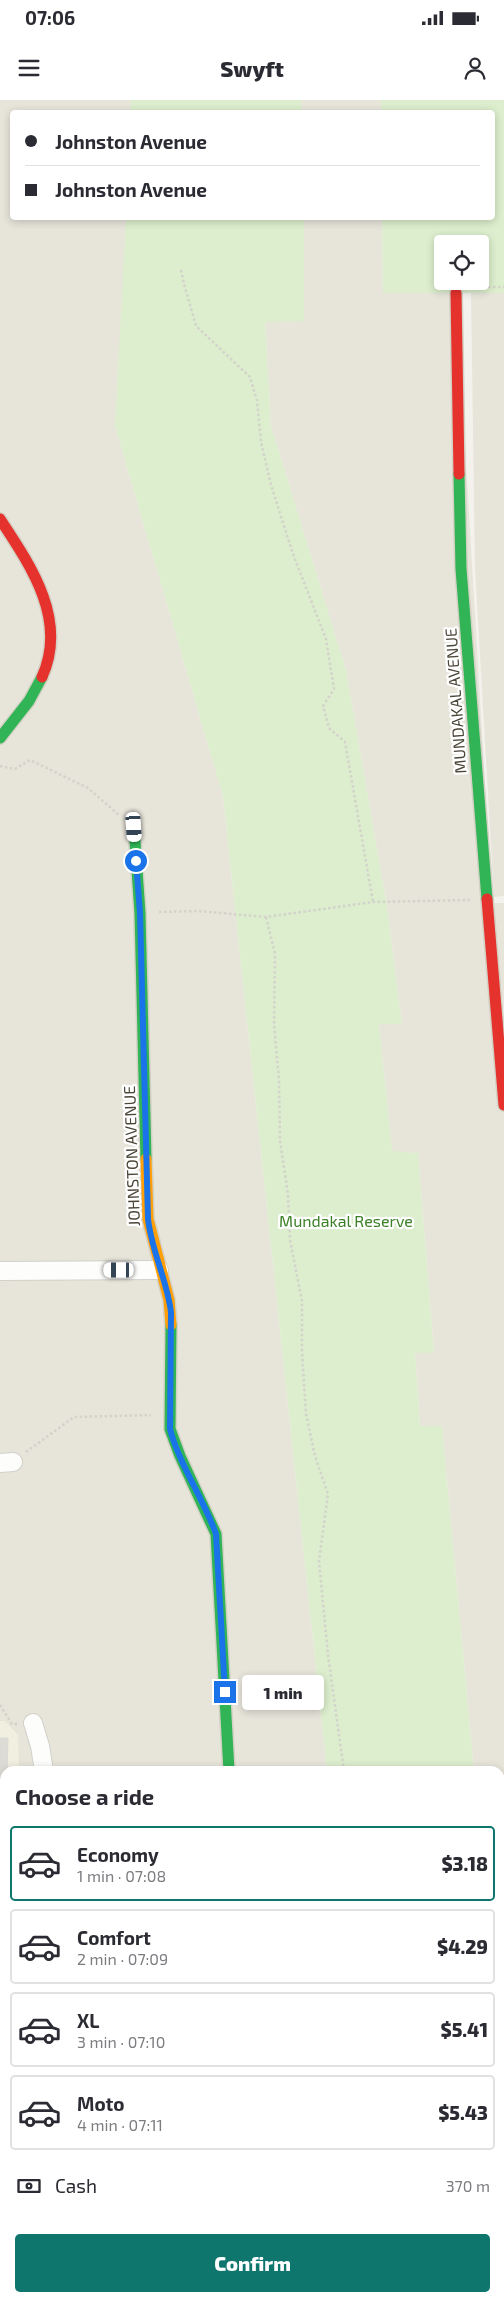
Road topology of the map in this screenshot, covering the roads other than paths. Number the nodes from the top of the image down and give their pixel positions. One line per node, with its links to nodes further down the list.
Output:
1 (456, 293): 5 (street, MUNDAKAL AVENUE)
2 (0, 519): 3 (street)
3 (0, 738)
4 (134, 827): 7 (street, JOHNSTON AVENUE)
5 (504, 1105)
6 (0, 1270): 7 (street)
7 (159, 1270): 10 (street, JOHNSTON AVENUE)
8 (32, 1723): 9 (street)
9 (43, 1766)
10 (229, 1766)

